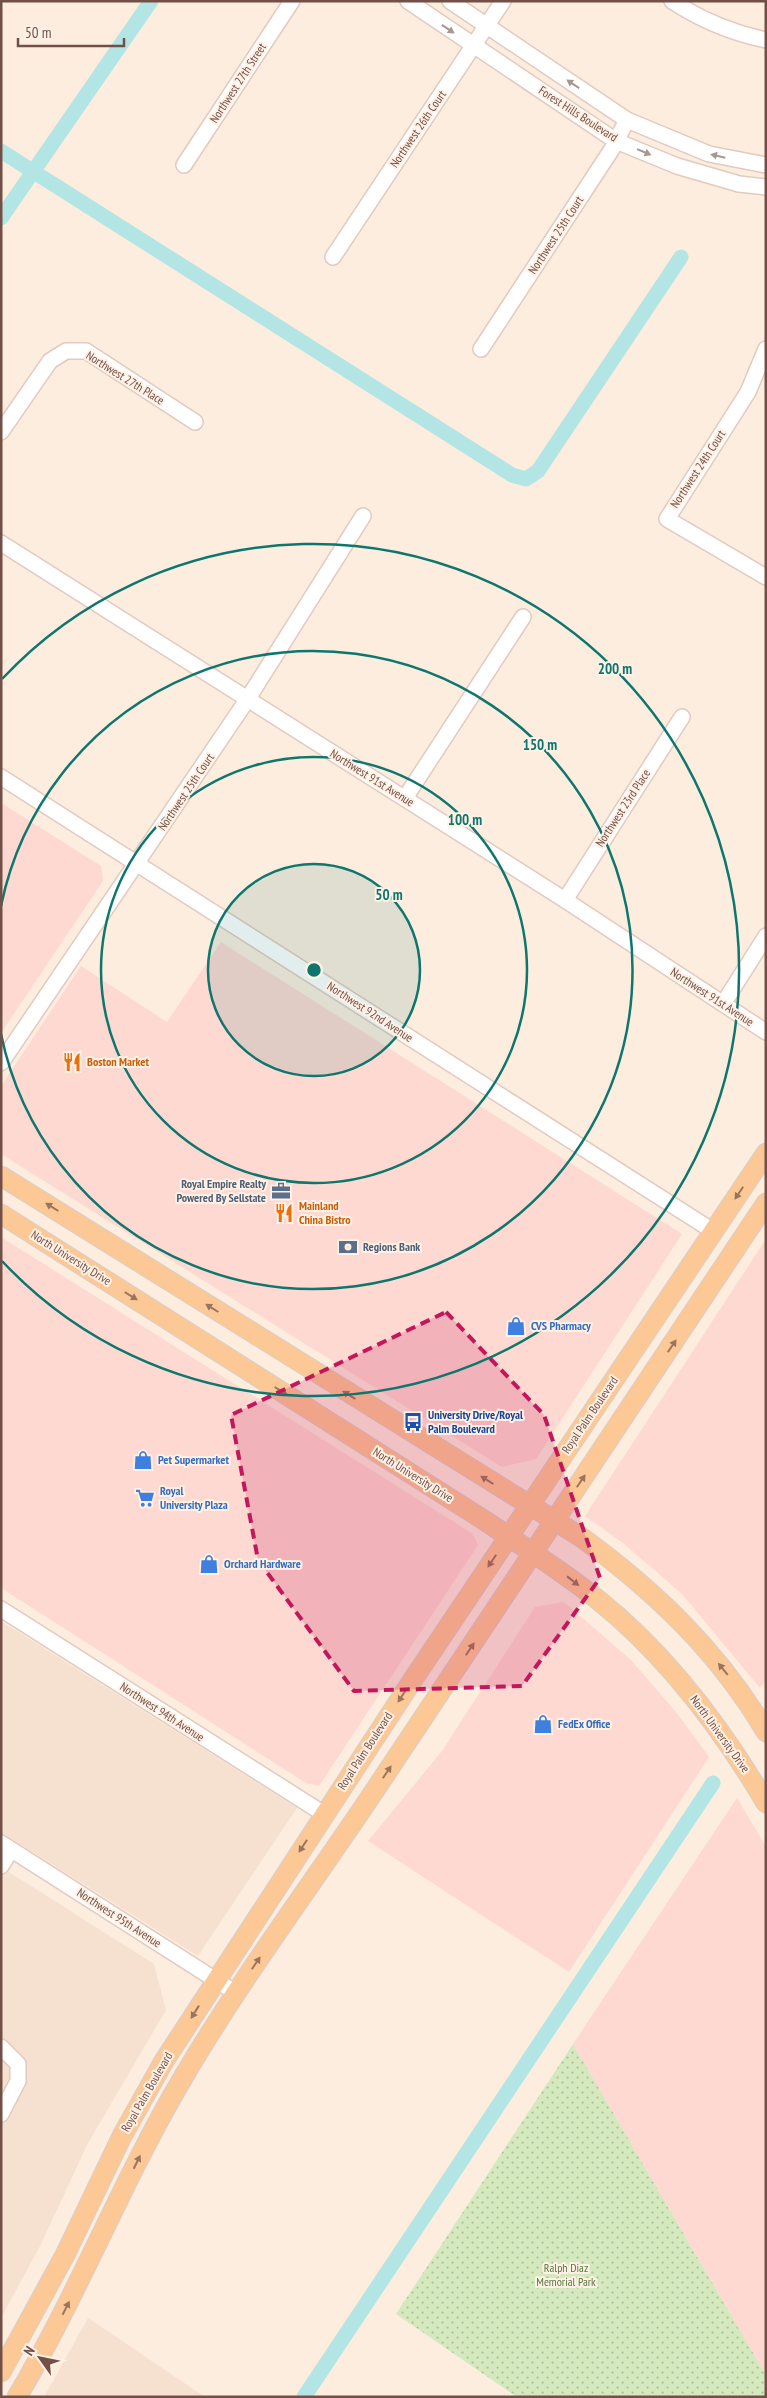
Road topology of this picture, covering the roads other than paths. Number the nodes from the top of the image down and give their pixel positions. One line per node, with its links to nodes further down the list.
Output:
1 (292, 1): 11 (street, Northwest 27th Street)
2 (408, 1): 8 (street, Forest Hills Boulevard, one-way to 8)
3 (450, 1): 6 (street, Forest Hills Boulevard)
4 (503, 1): 6 (street, Northwest 26th Court)
5 (672, 1): 7 (street)
6 (487, 26): 8 (street, Northwest 26th Court); 9 (street, Forest Hills Boulevard, one-way to 6)
7 (766, 40)
8 (474, 46): 10 (street, Forest Hills Boulevard); 14 (street, Northwest 26th Court)
9 (627, 120): 10 (street, Northwest 25th Court); 12 (street, Forest Hills Boulevard, one-way to 9)
10 (616, 141): 13 (street, Forest Hills Boulevard, one-way to 13); 15 (street, Northwest 25th Court)
11 (184, 165)
12 (766, 165)
13 (766, 187)
14 (333, 257)
15 (481, 349)
16 (766, 349): 21 (street, Northwest 24th Court)
17 (195, 422): 18 (street, Northwest 27th Place)
18 (1, 432)
19 (363, 516): 23 (street, Northwest 25th Court)
20 (1, 543): 23 (street, Northwest 91st Avenue)
21 (764, 576)
22 (523, 617): 26 (street)
23 (247, 700): 26 (street, Northwest 91st Avenue); 27 (street, Northwest 25th Court)
24 (682, 716): 28 (street, Northwest 23rd Place)
25 (1, 777): 27 (street, Northwest 92nd Avenue)
26 (405, 798): 28 (street, Northwest 91st Avenue)
27 (138, 864): 32 (street, Northwest 25th Court); 37 (street, Northwest 92nd Avenue)
28 (565, 900): 30 (street, Northwest 91st Avenue)
29 (766, 936): 30 (street)
30 (723, 1004): 31 (street, Northwest 91st Avenue)
31 (766, 1032)
32 (1, 1062)
33 (766, 1153): 37 (main road, Royal Palm Boulevard, one-way to 37)
34 (5, 1179): 38 (main road, one-way to 34)
35 (766, 1203): 39 (main road, Royal Palm Boulevard, one-way to 35)
36 (1, 1214): 40 (main road, North University Drive, one-way to 40)
37 (713, 1231): 38 (main road, Royal Palm Boulevard)
38 (529, 1506): 39 (main road); 40 (main road, Royal Palm Boulevard)
39 (554, 1521): 41 (main road, Royal Palm Boulevard); 43 (main road, one-way to 39)
40 (508, 1536): 41 (main road, North University Drive); 44 (main road, Royal Palm Boulevard, one-way to 44)
41 (534, 1553): 45 (main road, North University Drive, one-way to 45); 46 (main road, Royal Palm Boulevard, one-way to 41)
42 (1, 1609): 47 (street, Northwest 94th Avenue)
43 (766, 1732)
44 (367, 1749): 46 (main road); 47 (main road, Royal Palm Boulevard)
45 (766, 1803)
46 (363, 1808): 51 (main road, Royal Palm Boulevard, one-way to 46)
47 (324, 1814): 50 (main road, Royal Palm Boulevard, one-way to 50)
48 (6, 1846): 49 (street); 50 (street, Northwest 95th Avenue)
49 (1, 1866)
50 (215, 1980): 51 (street, Northwest 95th Avenue); 54 (main road, Royal Palm Boulevard, one-way to 54)
51 (236, 1993): 55 (main road, Royal Palm Boulevard, one-way to 51)
52 (1, 2047): 53 (street)
53 (1, 2114)
54 (1, 2372)
55 (17, 2397)

